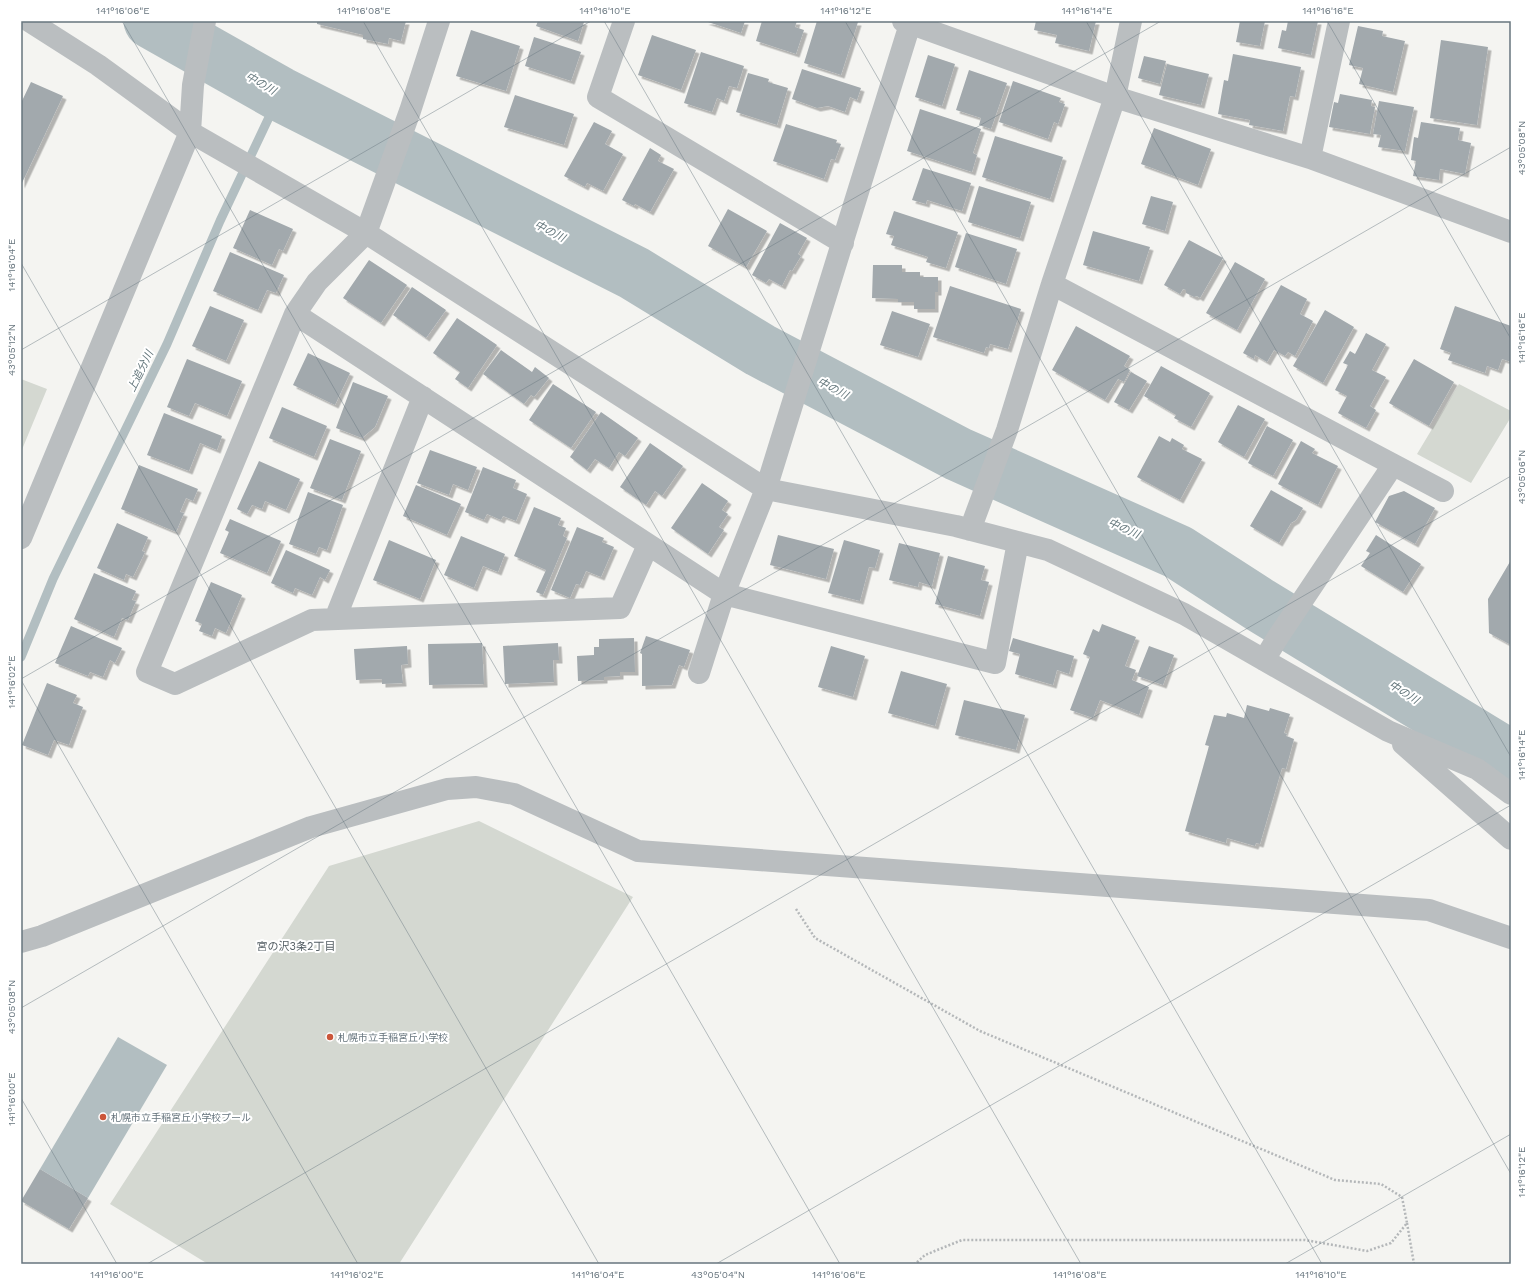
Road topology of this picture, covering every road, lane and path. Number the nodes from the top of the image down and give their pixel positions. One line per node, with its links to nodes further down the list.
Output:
1 (28, 21): 8 (street); 10 (street)
2 (205, 21): 10 (street)
3 (439, 21): 13 (street)
4 (624, 21): 14 (street)
5 (1132, 21): 9 (street)
6 (1339, 21): 11 (street)
7 (907, 22): 9 (street); 14 (street)
8 (21, 34)
9 (1114, 97): 11 (street); 15 (street)
10 (190, 132): 13 (street); 22 (street)
11 (1310, 158): 12 (street)
12 (1511, 232)
13 (366, 233): 16 (street); 19 (street)
14 (843, 243): 19 (street)
15 (1052, 284): 18 (street); 21 (street)
16 (295, 314): 17 (street); 26 (street)
17 (422, 397): 24 (street); 26 (street)
18 (1393, 465): 20 (street); 27 (street)
19 (766, 489): 21 (street); 25 (street)
20 (1443, 491)
21 (970, 530): 23 (street)
22 (21, 538)
23 (1018, 542): 25 (street); 27 (street)
24 (648, 545): 25 (street); 26 (street)
25 (724, 594): 28 (street)
26 (335, 619)
27 (1264, 660): 29 (street)
28 (699, 673)
29 (1388, 731): 30 (street); 31 (street)
30 (1511, 794)
31 (1511, 839)
32 (796, 909): 35 (path)
33 (1511, 938): 34 (street)
34 (21, 942)
35 (1407, 1223): 36 (path); 37 (path)
36 (915, 1264)
37 (1414, 1264)

